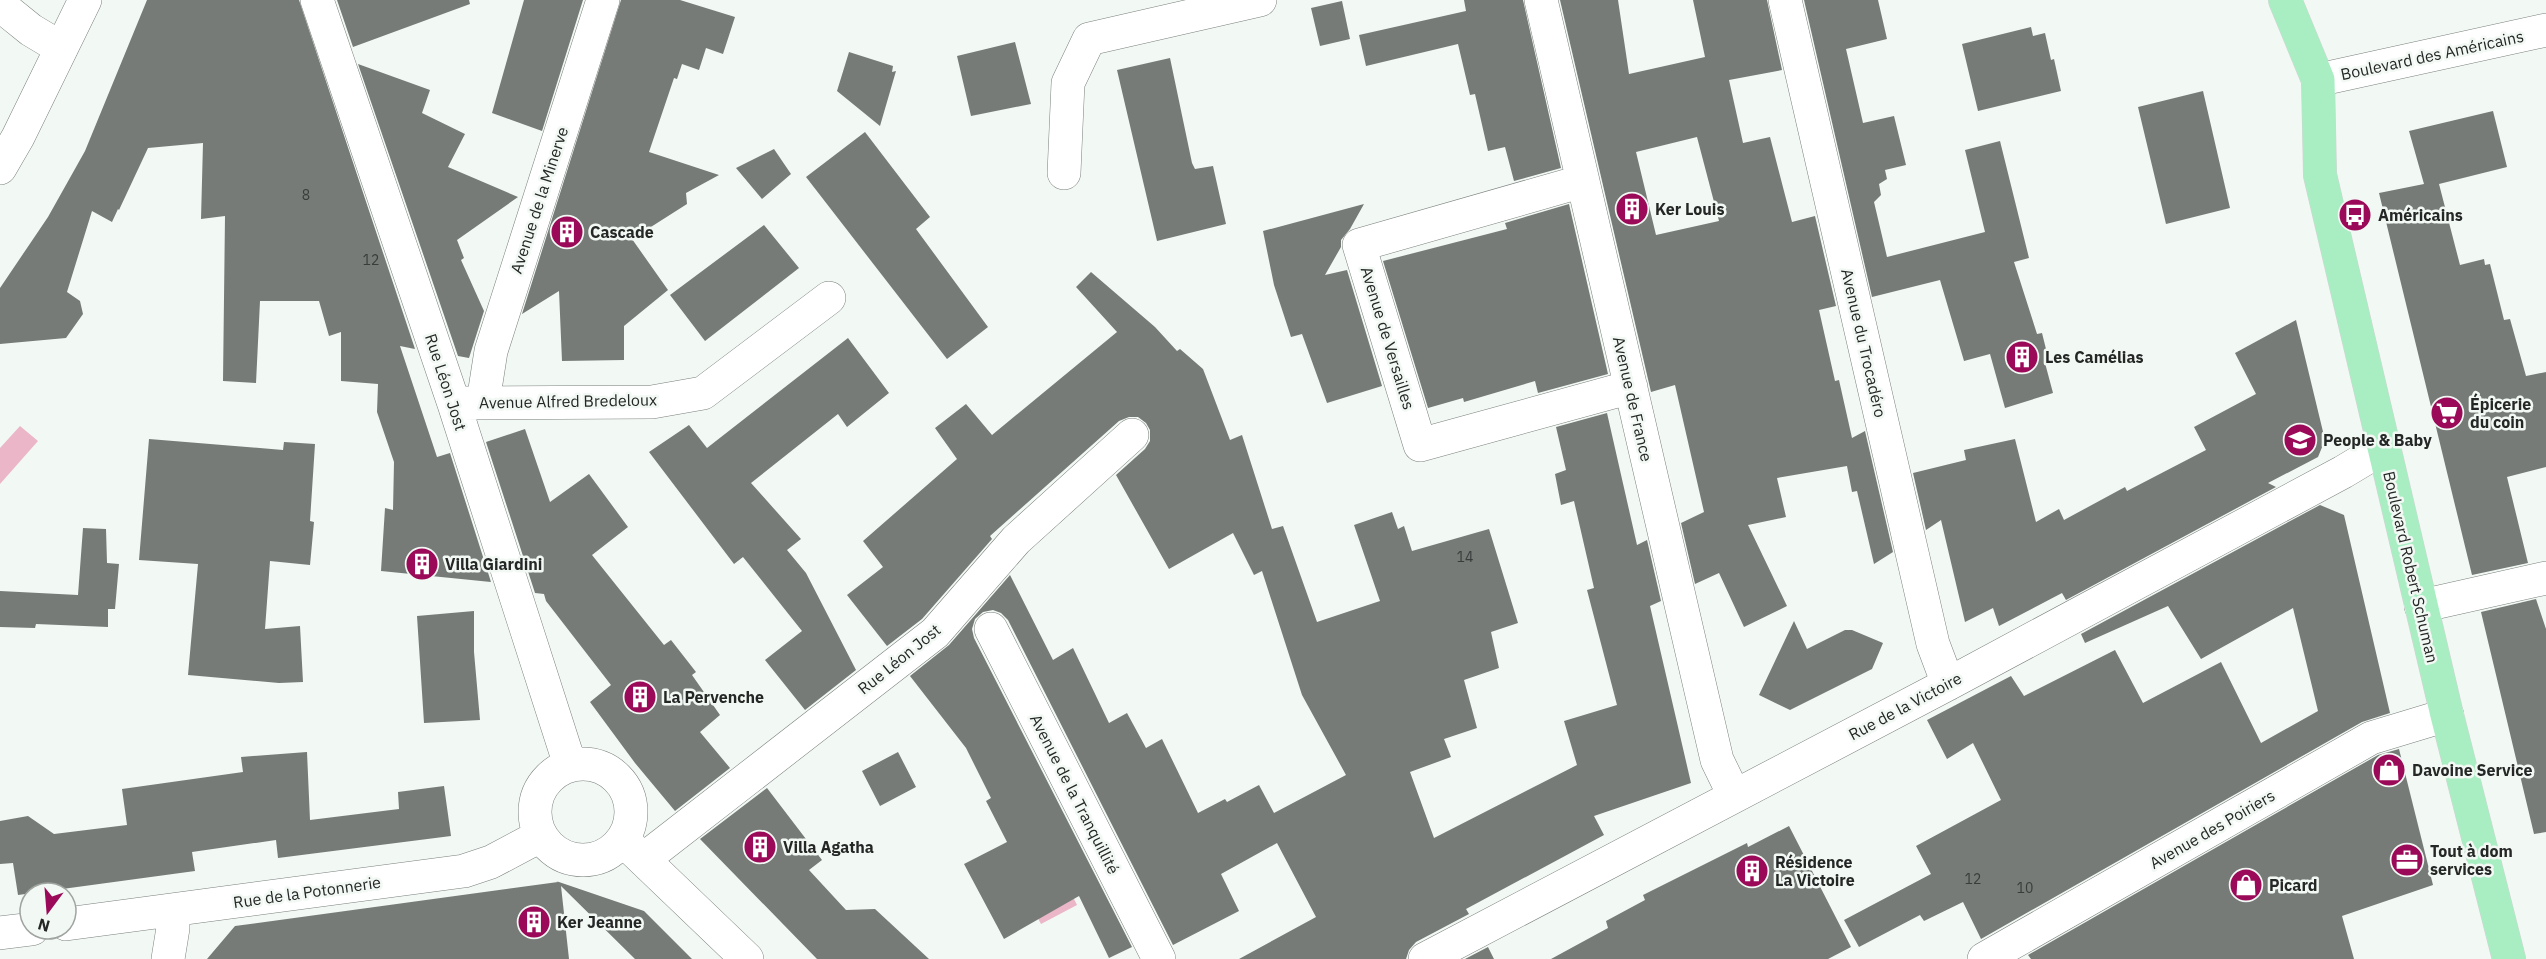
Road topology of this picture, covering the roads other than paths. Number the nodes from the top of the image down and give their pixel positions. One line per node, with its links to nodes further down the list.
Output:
1 (72, 0): 11 (street)
2 (85, 0): 11 (street)
3 (317, 0): 18 (street, Rue Léon Jost)
4 (603, 0): 18 (street, Avenue de la Minerve)
5 (1260, 0): 14 (street)
6 (1541, 0): 15 (street, Avenue de France)
7 (1785, 0): 24 (street, Avenue du Trocadéro)
8 (2285, 0): 12 (main road, Boulevard Robert Schuman)
9 (0, 5): 11 (street)
10 (2546, 30): 12 (street, Boulevard des Américains)
11 (61, 48): 13 (street)
12 (2318, 80): 20 (main road, Boulevard Robert Schuman)
13 (0, 168)
14 (1064, 173)
15 (1583, 181): 17 (street, Avenue de France); 17 (street, Avenue de Versailles)
16 (830, 298): 18 (street, Avenue Alfred Bredeloux)
17 (1630, 387): 27 (street, Avenue de France)
18 (468, 403): 26 (street, Rue Léon Jost)
19 (1131, 435): 29 (street, Rue Léon Jost)
20 (2383, 448): 22 (main road, Boulevard Robert Schuman); 24 (street, Rue de la Victoire)
21 (2546, 578): 22 (street)
22 (2421, 606): 25 (main road, Boulevard Robert Schuman)
23 (992, 629): 36 (street, Avenue de la Tranquillité)
24 (1948, 684): 27 (street, Rue de la Victoire)
25 (2446, 715): 38 (street, Avenue des Poiriers); 39 (main road, Boulevard Robert Schuman)
26 (570, 765): 28 (street); 29 (street)
27 (1734, 795): 37 (street, Rue de la Victoire)
28 (540, 836): 29 (street); 30 (street, Rue de la Potonnerie)
29 (633, 849): 35 (street)
30 (173, 910): 31 (street, Rue de la Potonnerie); 34 (street)
31 (78, 922)
32 (18, 931): 33 (street)
33 (0, 933)
34 (168, 959)
35 (747, 959)
36 (1159, 959)
37 (1425, 959)
38 (1984, 959)
39 (2510, 959)

